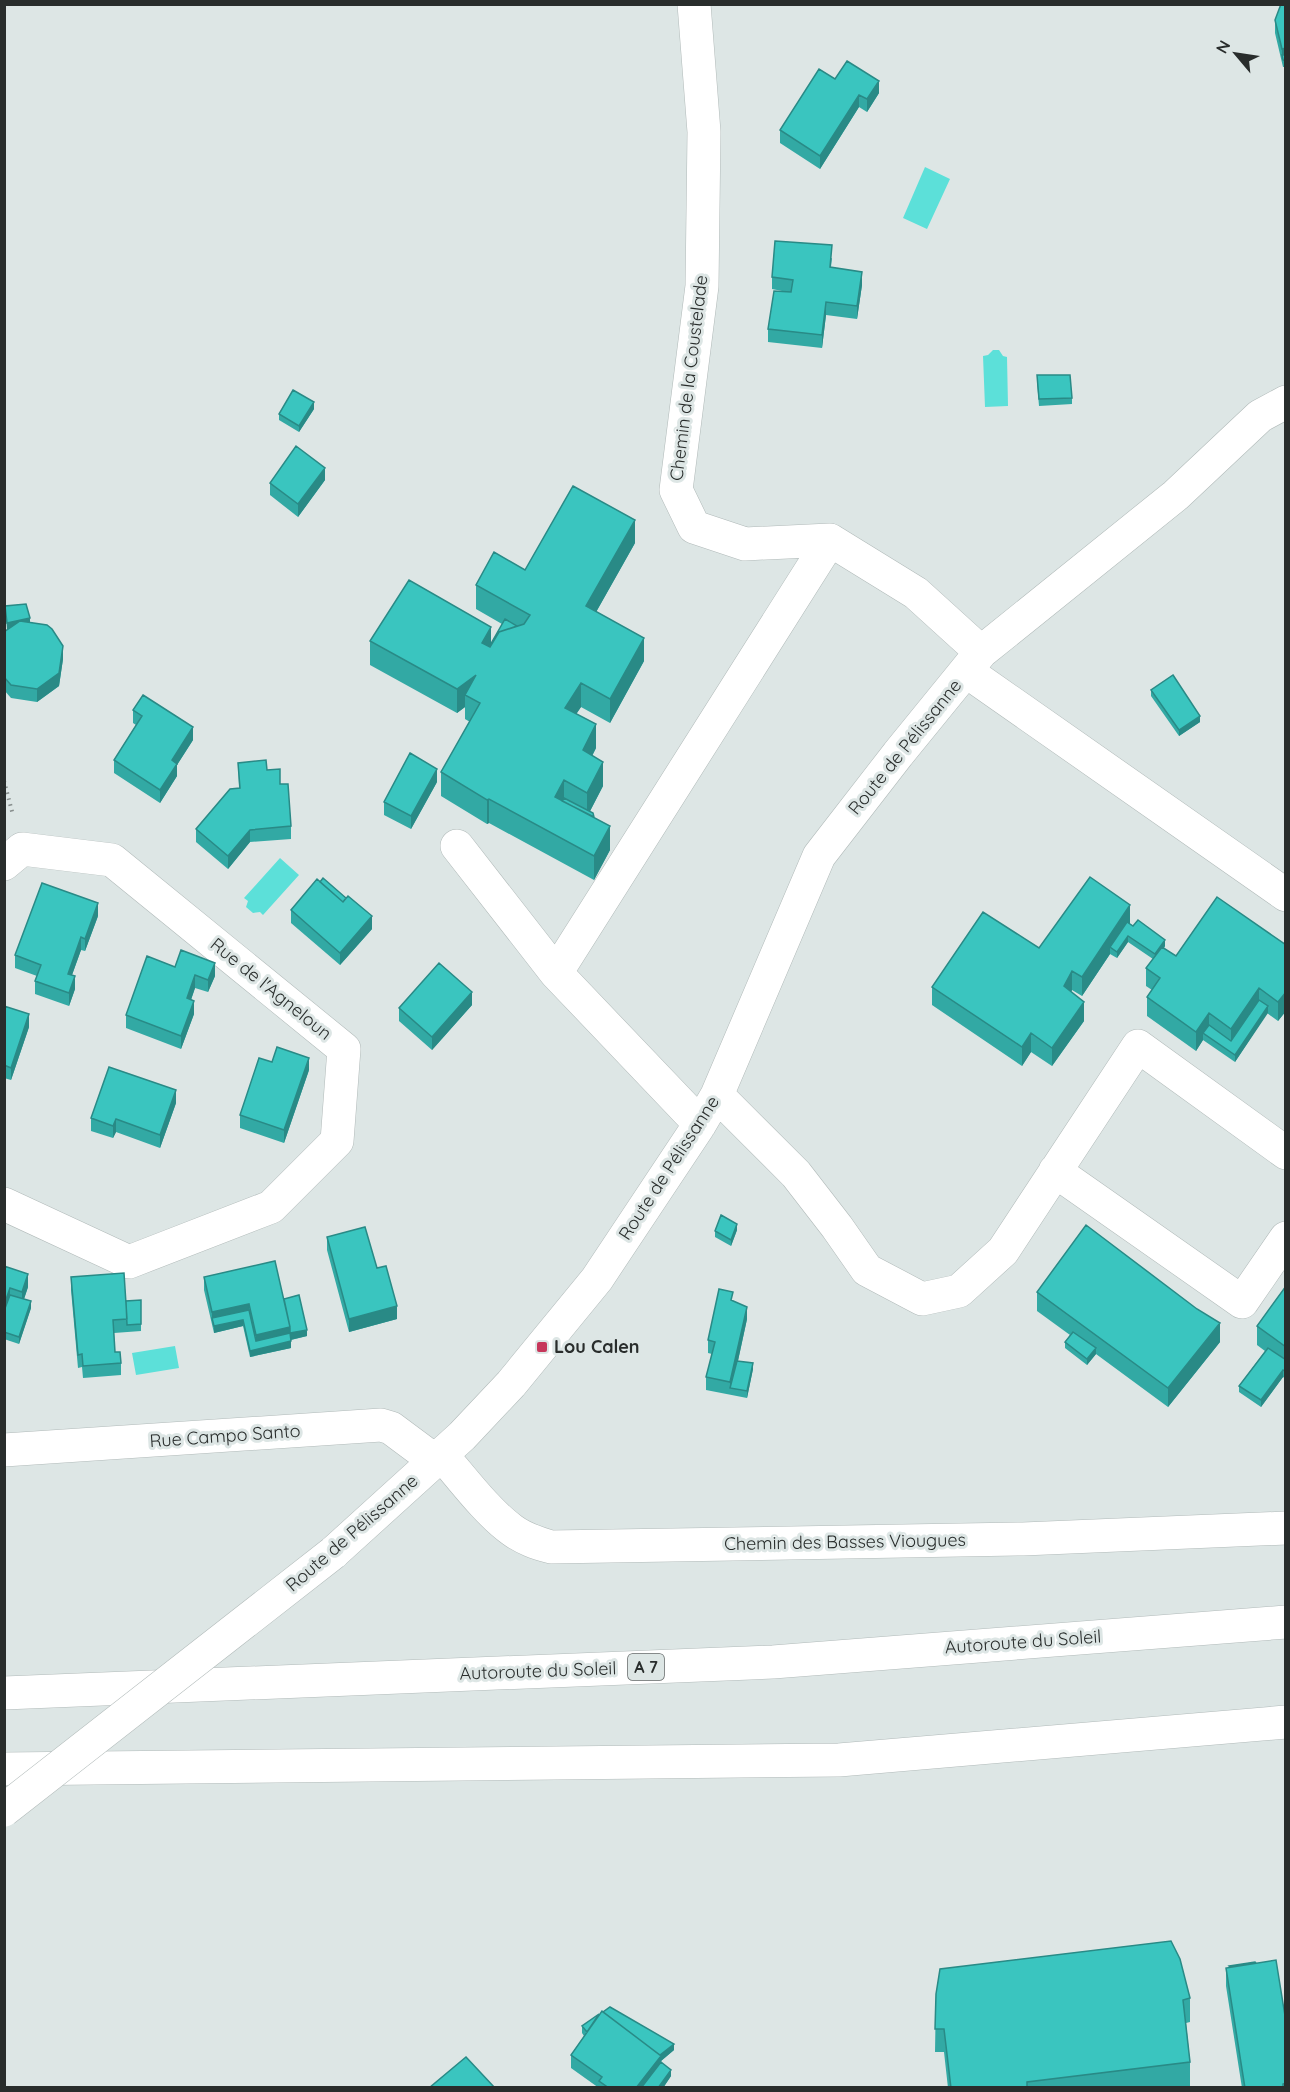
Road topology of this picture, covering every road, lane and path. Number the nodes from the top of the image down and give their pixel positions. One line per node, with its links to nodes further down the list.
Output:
1 (694, 4): 3 (main road, Chemin de la Coustelade)
2 (1286, 402): 4 (main road, Route de Pélissanne)
3 (830, 540): 4 (main road); 8 (main road)
4 (974, 662): 7 (main road); 9 (main road, Route de Pélissanne)
5 (457, 846): 8 (main road)
6 (4, 864): 13 (main road, Rue de l'Agneloun)
7 (1286, 895)
8 (556, 973): 10 (main road)
9 (717, 1095): 10 (main road, Route de Pélissanne); 12 (main road)
10 (700, 1124): 16 (main road, Route de Pélissanne)
11 (1286, 1153): 12 (main road)
12 (1055, 1171): 14 (main road)
13 (4, 1204)
14 (1286, 1238)
15 (4, 1450): 16 (main road, Rue Campo Santo)
16 (437, 1457): 17 (main road, Chemin des Basses Viougues); 22 (main road, Route de Pélissanne, bridge)
17 (1286, 1528)
18 (1286, 1622): 19 (main road, Autoroute du Soleil / A 7)
19 (4, 1693)
20 (1286, 1722): 21 (main road)
21 (4, 1769)
22 (4, 1810)

